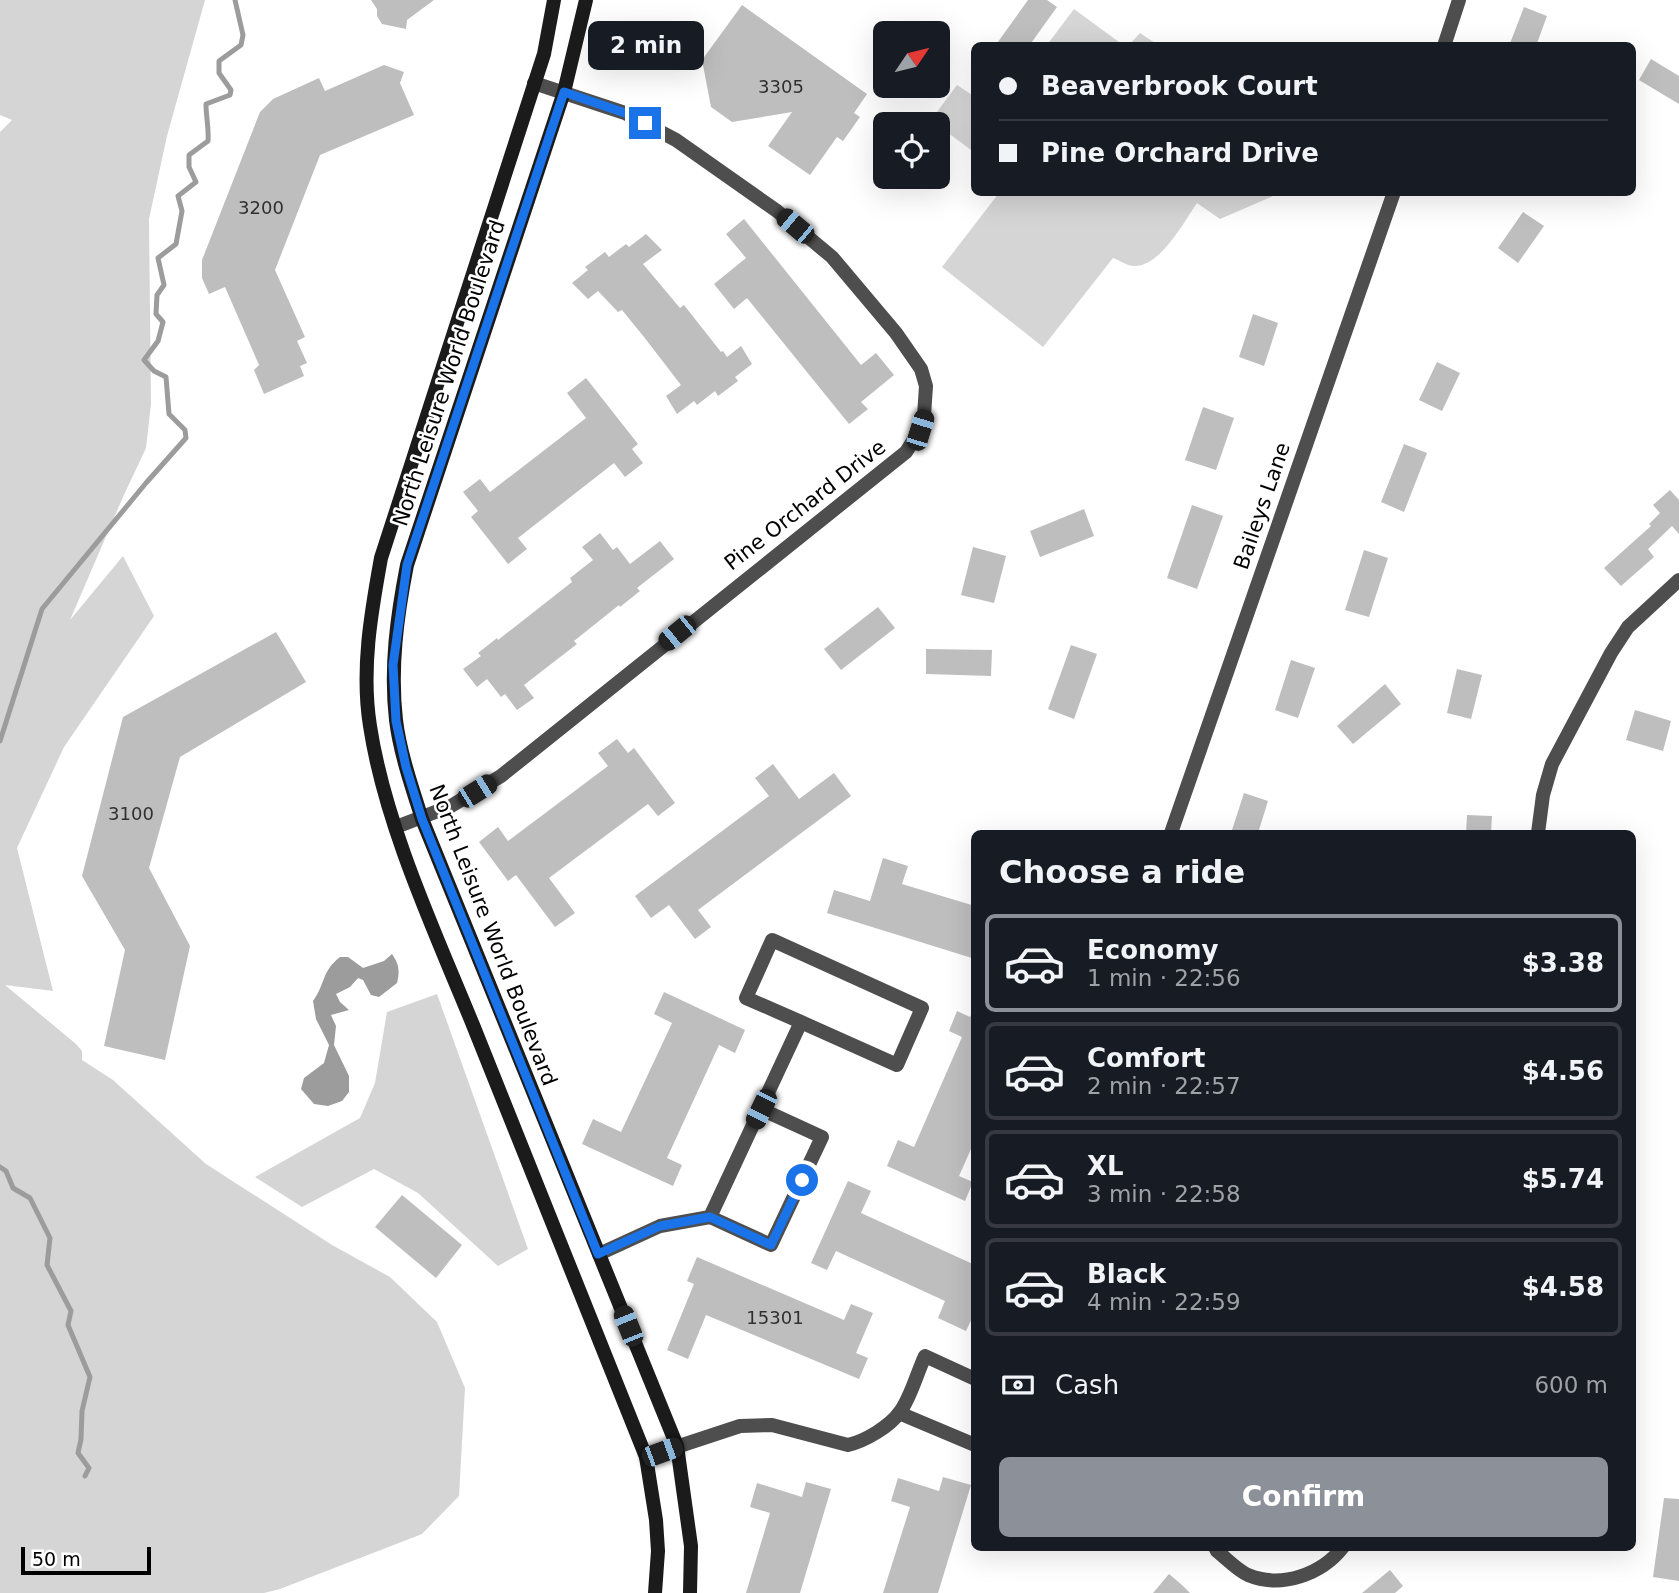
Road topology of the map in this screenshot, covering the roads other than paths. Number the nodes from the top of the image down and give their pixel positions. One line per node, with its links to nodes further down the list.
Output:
1 (554, 0): 5 (street, North Leisure World Boulevard)
2 (586, 0): 6 (street, North Leisure World Boulevard)
3 (1459, 0): 4 (street)
4 (1445, 42)
5 (534, 83): 6 (street, Pine Orchard Drive); 10 (street, North Leisure World Boulevard)
6 (564, 92): 9 (street, North Leisure World Boulevard); 9 (street, Pine Orchard Drive)
7 (1393, 196): 11 (street, Baileys Lane)
8 (1679, 580): 12 (street)
9 (422, 819): 10 (street, Pine Orchard Drive); 16 (street, North Leisure World Boulevard)
10 (396, 827): 21 (street, North Leisure World Boulevard)
11 (1172, 830)
12 (1538, 830)
13 (801, 1022): 13 (street); 14 (street)
14 (761, 1109): 15 (street); 15 (street)
15 (710, 1217): 16 (street)
16 (598, 1254): 20 (street, North Leisure World Boulevard)
17 (971, 1377): 18 (street)
18 (899, 1413): 19 (street); 20 (street)
19 (971, 1443)
20 (677, 1446): 21 (street); 25 (street, North Leisure World Boulevard)
21 (646, 1457): 24 (street, North Leisure World Boulevard)
22 (1217, 1551): 23 (street)
23 (1339, 1551)
24 (655, 1593)
25 (690, 1593)

